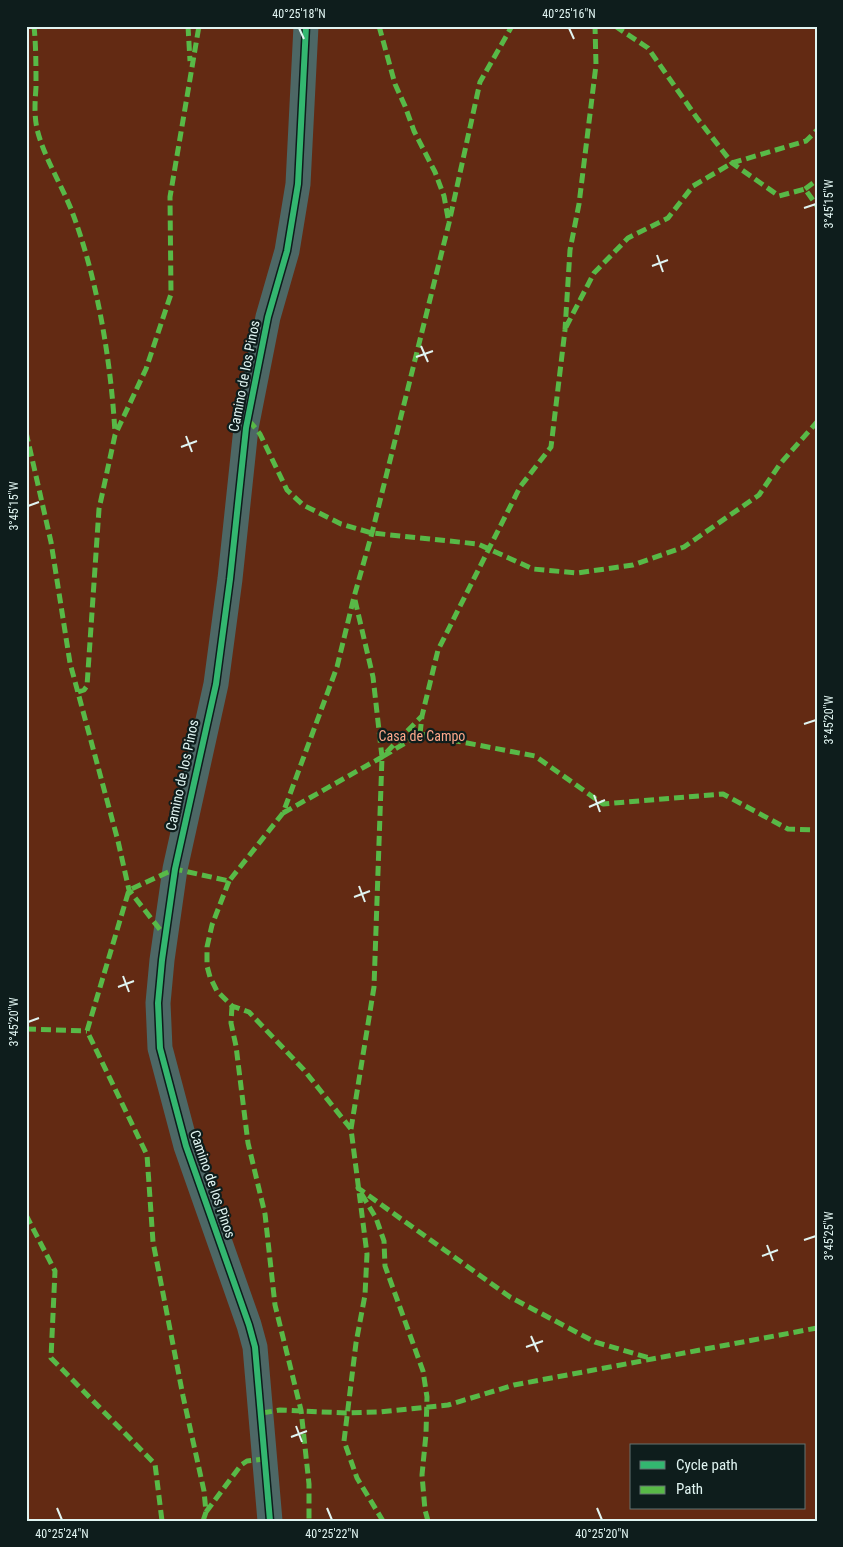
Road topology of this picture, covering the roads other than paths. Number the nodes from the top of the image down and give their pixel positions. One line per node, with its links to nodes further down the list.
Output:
1 (306, 26): 2 (street, Camino de los Pinos)
2 (270, 1521)

